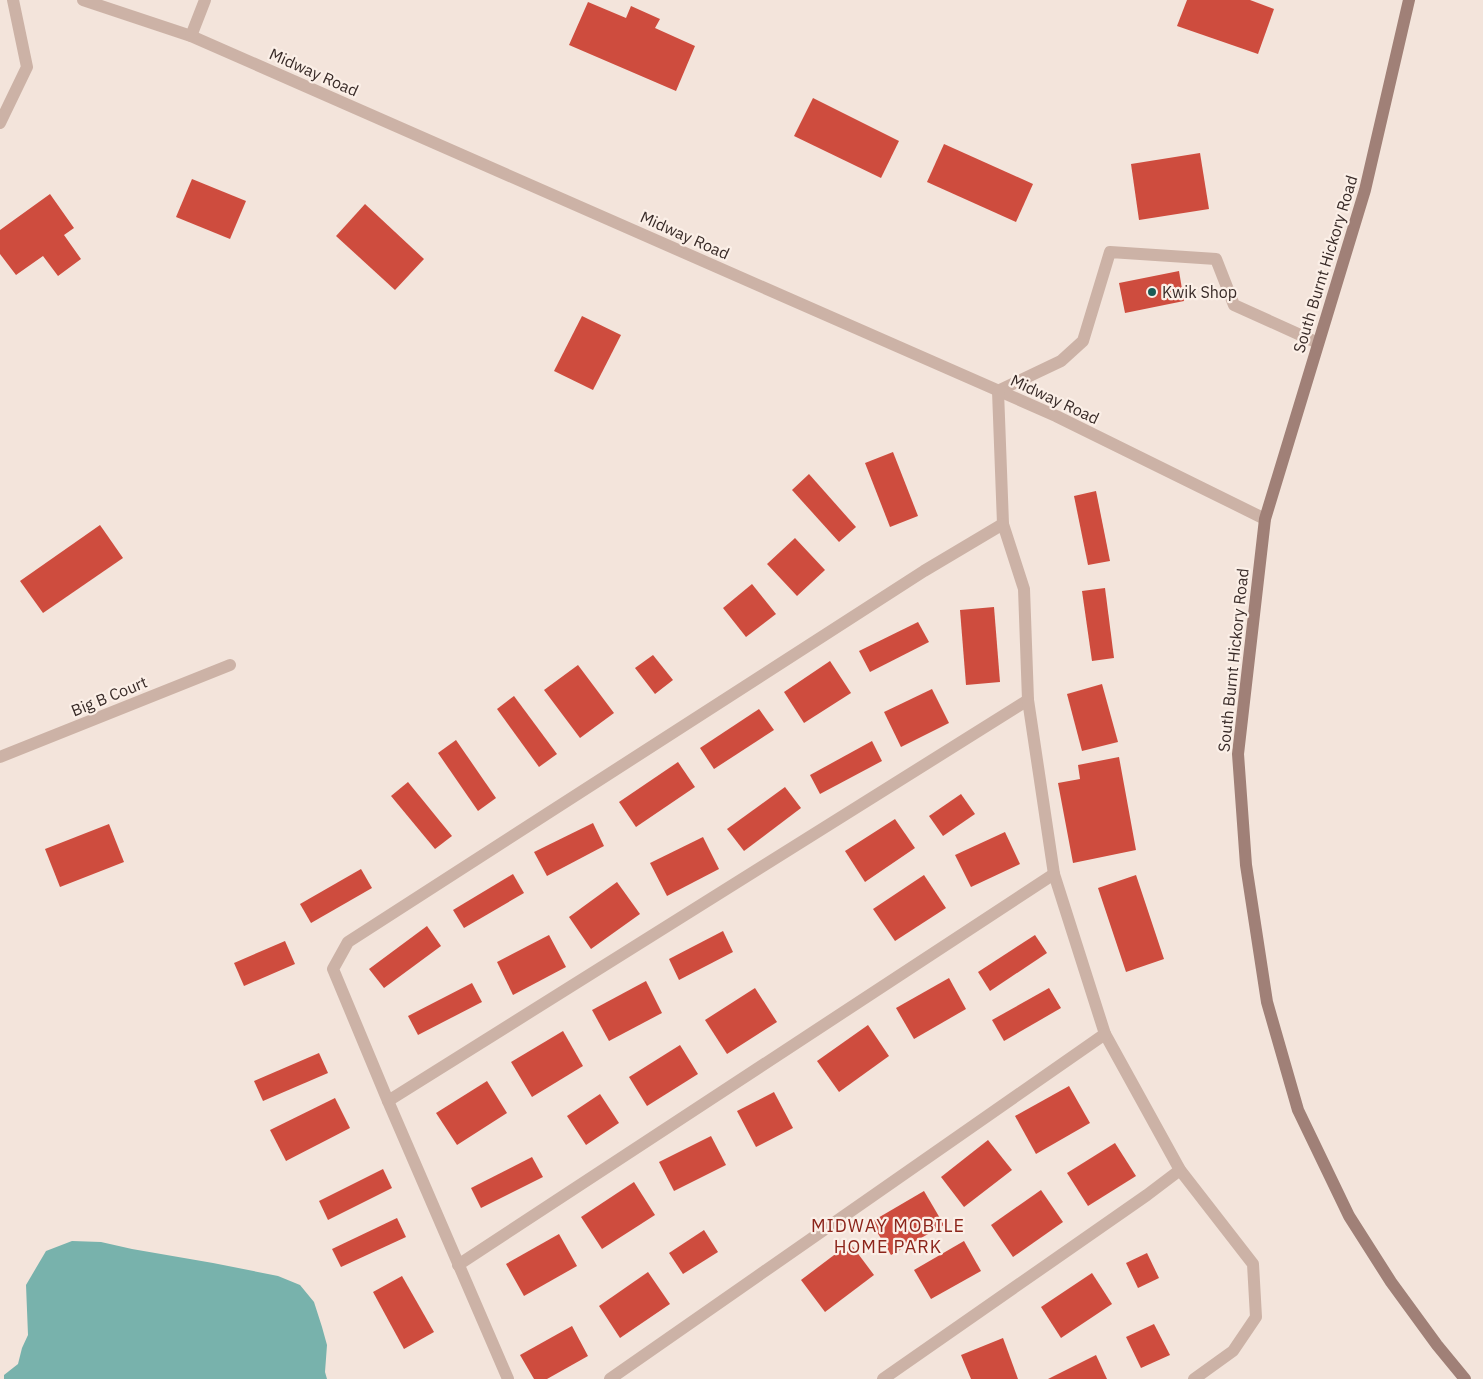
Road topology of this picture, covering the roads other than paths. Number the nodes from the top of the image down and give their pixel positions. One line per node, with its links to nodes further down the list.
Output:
1 (13, 0): 6 (street)
2 (84, 0): 5 (street, Midway Road)
3 (205, 0): 5 (street)
4 (1409, 0): 7 (street, South Burnt Hickory Road)
5 (191, 36): 8 (street, Midway Road)
6 (0, 123)
7 (1318, 343): 8 (street); 9 (street, South Burnt Hickory Road)
8 (998, 390): 9 (street, Midway Road); 10 (street)
9 (1265, 519): 23 (street, South Burnt Hickory Road)
10 (1003, 524): 12 (street); 16 (street)
11 (230, 665): 13 (street, Big B Court)
12 (1028, 700): 14 (street); 16 (street)
13 (0, 757)
14 (1054, 874): 15 (street); 18 (street)
15 (1105, 1034): 17 (street); 20 (street)
16 (388, 1101): 18 (street)
17 (1180, 1170): 21 (street); 22 (street)
18 (458, 1264): 19 (street)
19 (508, 1379)
20 (610, 1379)
21 (883, 1379)
22 (1194, 1379)
23 (1465, 1379)

